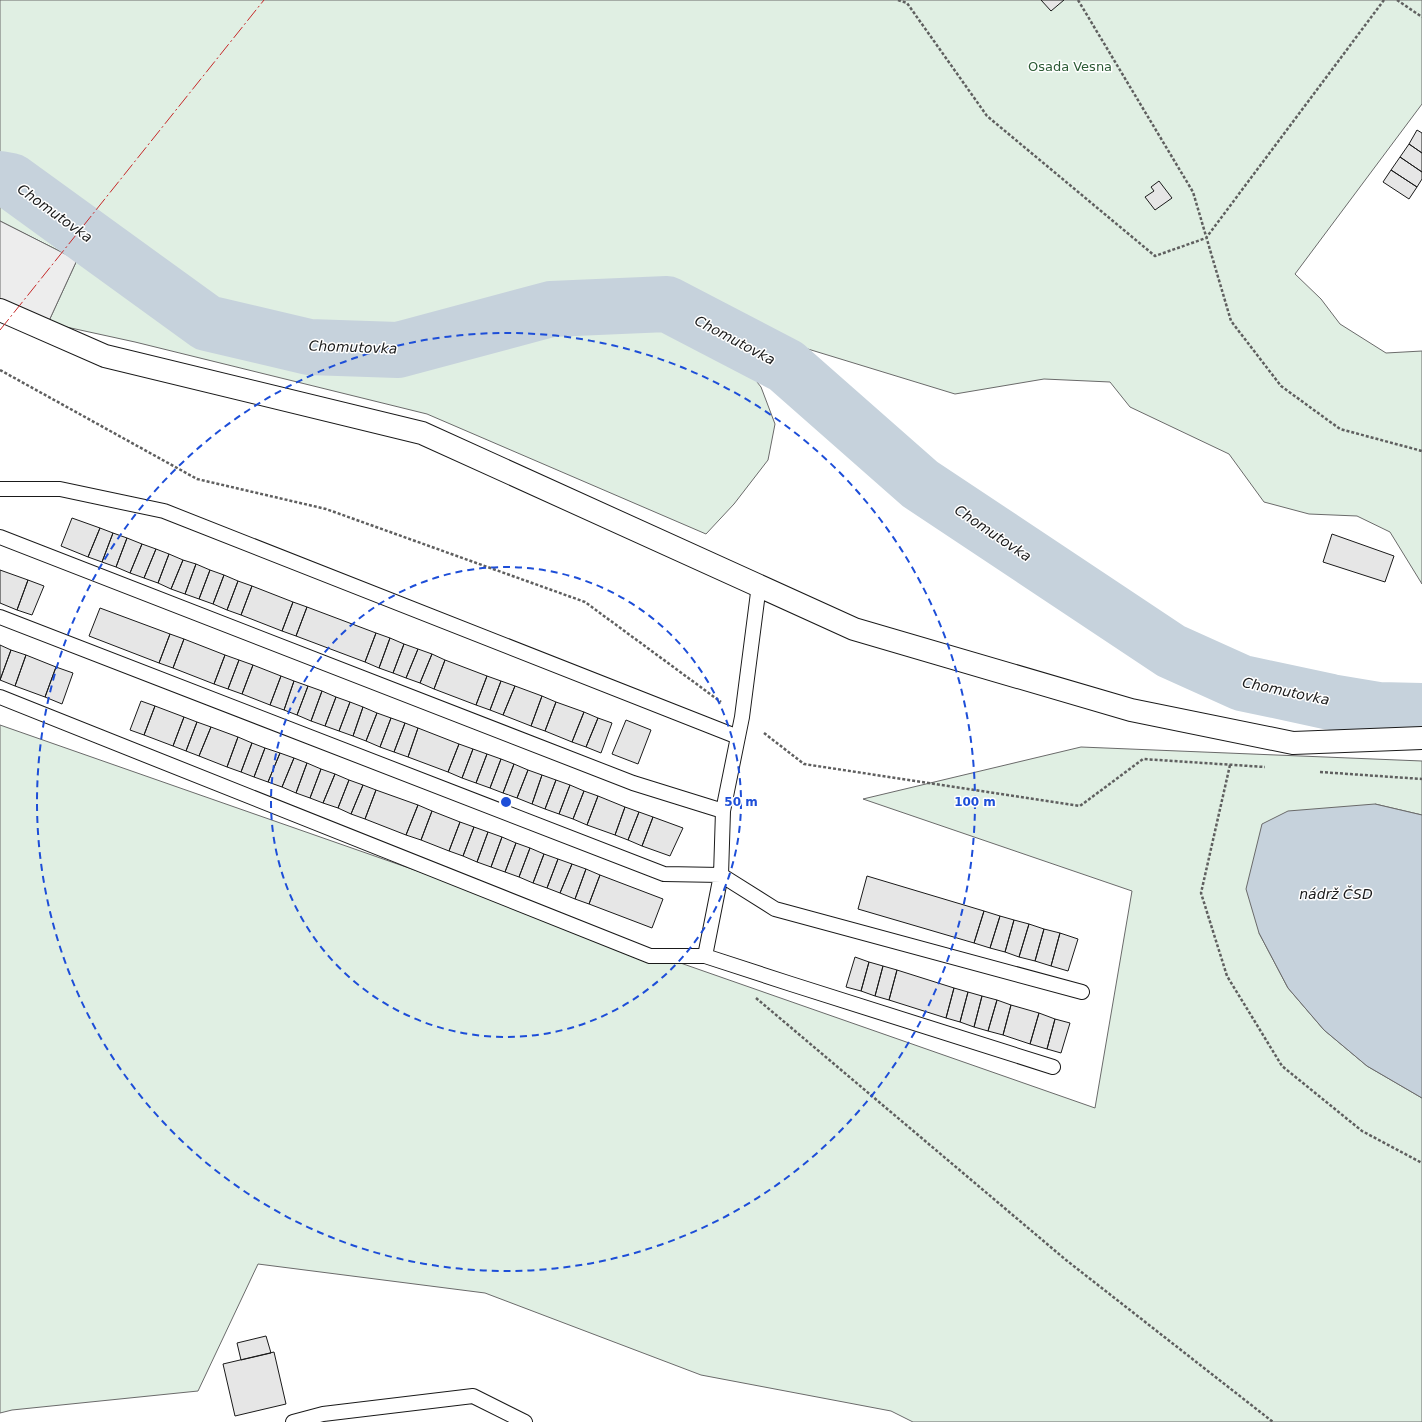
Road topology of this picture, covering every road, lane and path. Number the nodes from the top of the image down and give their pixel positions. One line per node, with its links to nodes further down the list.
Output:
1 (898, 0): 6 (path)
2 (1078, 0): 6 (path)
3 (1384, 0): 6 (path)
4 (1397, 0): 5 (path)
5 (1422, 17)
6 (1206, 238): 9 (path)
7 (0, 310): 12 (street)
8 (0, 370): 15 (path)
9 (1422, 451)
10 (0, 489): 16 (lane)
11 (0, 537): 22 (lane)
12 (758, 585): 15 (lane); 17 (street)
13 (0, 617): 23 (lane)
14 (0, 697): 24 (lane)
15 (742, 717): 16 (lane); 18 (path)
16 (738, 737): 22 (lane)
17 (1422, 738)
18 (1230, 765): 19 (path); 28 (path)
19 (1268, 768)
20 (1314, 771): 21 (path)
21 (1422, 779)
22 (724, 811): 23 (lane)
23 (722, 875): 24 (lane); 25 (lane)
24 (705, 956): 27 (lane)
25 (1082, 992)
26 (753, 996): 31 (path)
27 (1053, 1067)
28 (1422, 1163)
29 (293, 1422): 30 (lane)
30 (525, 1422)
31 (1273, 1422)

